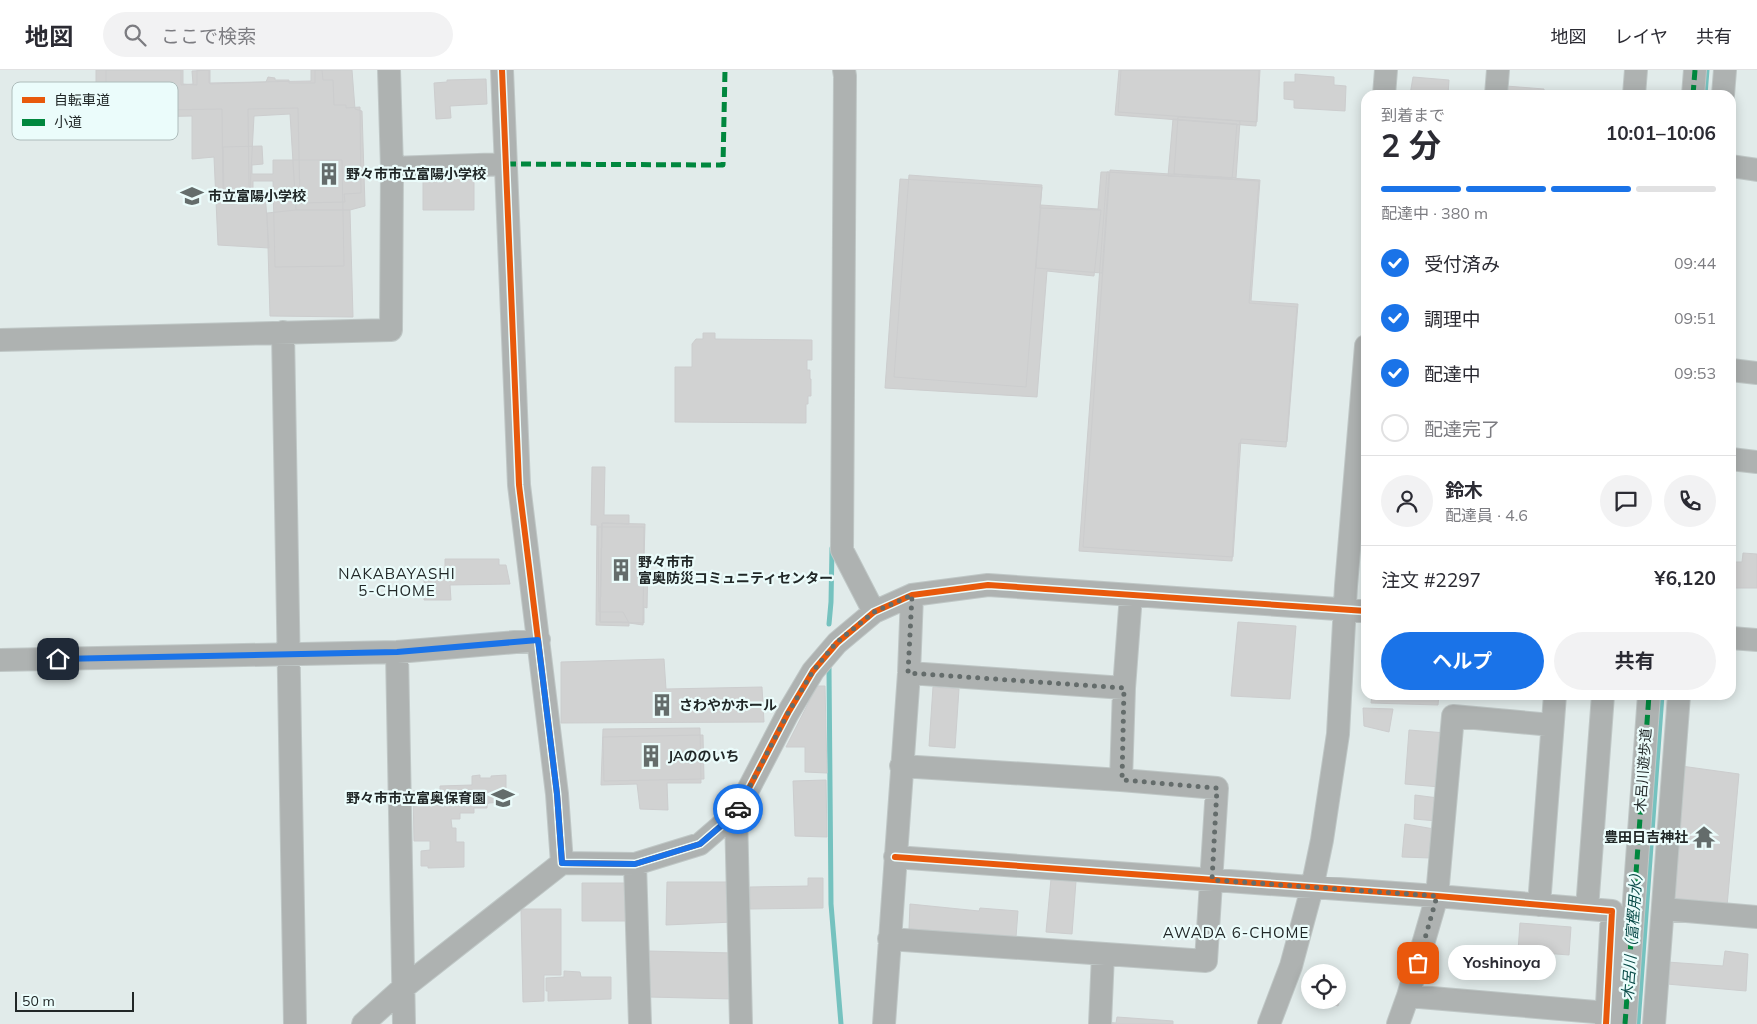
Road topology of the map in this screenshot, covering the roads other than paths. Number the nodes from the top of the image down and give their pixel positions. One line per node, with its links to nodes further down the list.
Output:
1 (389, 70): 16 (street)
2 (502, 70): 14 (street)
3 (844, 70): 28 (street)
4 (1386, 70): 9 (street)
5 (1498, 70): 10 (street)
6 (1636, 70): 11 (street)
7 (1695, 70): 12 (street)
8 (1725, 70): 13 (street)
9 (1384, 90)
10 (1496, 90)
11 (1634, 90)
12 (1693, 90)
13 (1723, 90)
14 (506, 164): 16 (street); 30 (street)
15 (1736, 167): 17 (street)
16 (392, 168): 18 (street)
17 (1757, 170)
18 (283, 332): 19 (street); 33 (street)
19 (0, 340)
20 (1736, 371): 21 (street)
21 (1757, 373)
22 (1736, 460): 23 (street)
23 (1757, 462)
24 (1361, 478): 27 (street)
25 (912, 595): 26 (street); 28 (street); 35 (street)
26 (1131, 595): 27 (street); 36 (street)
27 (1356, 610): 49 (street)
28 (874, 612): 44 (street)
29 (1736, 638): 31 (street)
30 (538, 640): 32 (street); 46 (street)
31 (1757, 640)
32 (397, 652): 33 (street); 57 (street)
33 (288, 654): 34 (street); 60 (street)
34 (0, 660)
35 (908, 673): 36 (street); 42 (street)
36 (1124, 688): 43 (street)
37 (1554, 700): 41 (street)
38 (1603, 700): 52 (street)
39 (1648, 700): 59 (street, 木呂川遊歩道)
40 (1679, 700): 53 (street)
41 (1552, 725): 50 (street); 51 (street)
42 (901, 766): 43 (street); 45 (street)
43 (1122, 780): 48 (street)
44 (736, 813): 47 (street); 64 (street)
45 (895, 857): 48 (street); 55 (street)
46 (562, 863): 47 (street); 57 (street)
47 (635, 864): 63 (street)
48 (1212, 880): 49 (street); 56 (street)
49 (1312, 888): 50 (street); 67 (street)
50 (1437, 896): 51 (street); 58 (street)
51 (1539, 905): 52 (street)
52 (1587, 909): 59 (street)
53 (1663, 909): 54 (street); 69 (street)
54 (1757, 917)
55 (889, 939): 56 (street); 65 (street)
56 (1104, 954): 66 (street)
57 (403, 988): 61 (street); 62 (street)
58 (1408, 996): 59 (street); 68 (street)
59 (1613, 1020)
60 (295, 1024)
61 (363, 1024)
62 (404, 1024)
63 (640, 1024)
64 (741, 1024)
65 (884, 1024)
66 (1100, 1024)
67 (1269, 1024)
68 (1398, 1024)
69 (1654, 1024)

